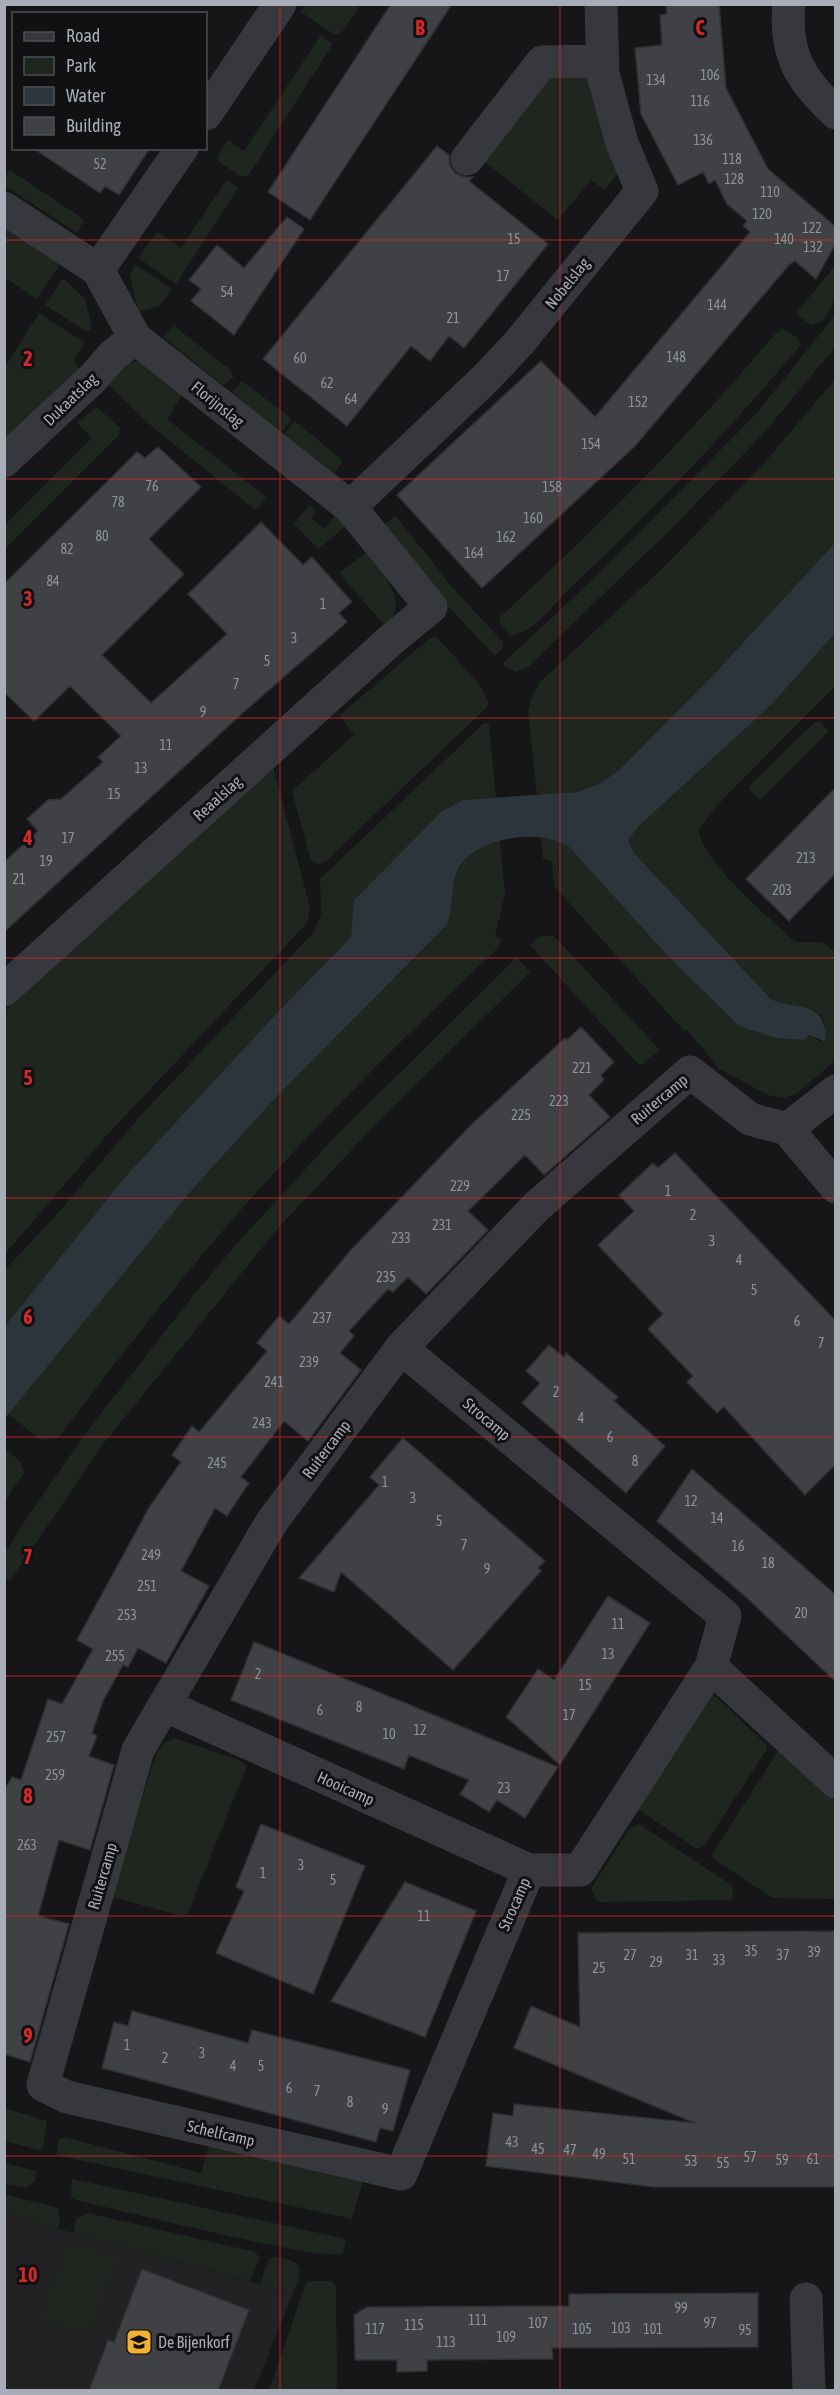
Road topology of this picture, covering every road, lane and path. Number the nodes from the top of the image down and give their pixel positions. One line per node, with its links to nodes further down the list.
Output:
1 (280, 4): 5 (street)
2 (602, 4): 4 (street, Nobelslag)
3 (789, 4): 6 (street)
4 (602, 61): 8 (street); 13 (street, Nobelslag)
5 (207, 113)
6 (836, 113)
7 (181, 150): 10 (street)
8 (467, 159)
9 (4, 208): 10 (street, Florijnslag)
10 (98, 270): 11 (street, Florijnslag)
11 (135, 338): 12 (street, Dukaatslag); 13 (street, Florijnslag)
12 (4, 461)
13 (350, 507): 14 (street, Florijnslag)
14 (431, 607): 15 (street, Reaalslag)
15 (4, 990)
16 (836, 1091): 17 (street)
17 (787, 1129): 18 (street); 19 (street, Ruitercamp)
18 (836, 1187)
19 (401, 1348): 20 (street, Strocamp); 21 (street, Ruitercamp)
20 (711, 1667): 22 (street); 23 (street, Strocamp)
21 (164, 1705): 23 (street, Hooicamp); 24 (street, Ruitercamp)
22 (836, 1782)
23 (529, 1870): 25 (street, Strocamp)
24 (43, 2085): 25 (street, Schelfcamp)
25 (400, 2174)
26 (806, 2299): 27 (street)
27 (809, 2391)

